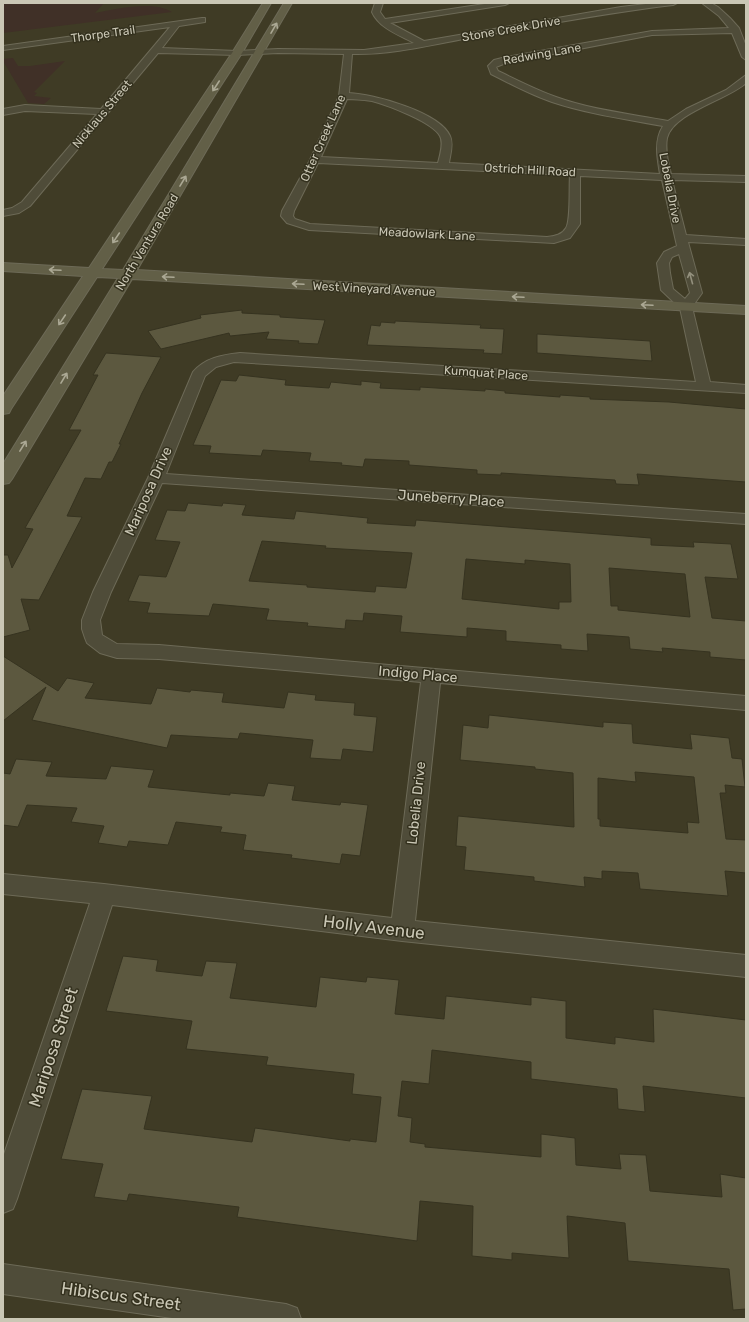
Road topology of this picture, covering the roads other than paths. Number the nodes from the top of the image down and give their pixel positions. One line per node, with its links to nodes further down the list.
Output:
1 (268, 3): 14 (main road, North Ventura Road)
2 (288, 3): 15 (main road, North Ventura Road, one-way to 2)
3 (379, 3): 8 (street)
4 (505, 3): 8 (street)
5 (673, 3): 11 (street, Stone Creek Drive)
6 (706, 3): 10 (street)
7 (202, 20): 9 (street, Thorpe Trail)
8 (383, 22): 11 (street)
9 (176, 24): 12 (street, Thorpe Trail); 13 (street, Nicklaus Street)
10 (736, 30): 17 (street); 22 (street, Redwing Lane)
11 (422, 44): 16 (street, Stone Creek Drive)
12 (3, 48)
13 (156, 50): 14 (street, Stone Creek Drive); 21 (street, Nicklaus Street)
14 (237, 53): 15 (street, Stone Creek Drive); 33 (main road, North Ventura Road, one-way to 33)
15 (259, 53): 16 (street, Stone Creek Drive); 34 (main road, North Ventura Road, one-way to 15)
16 (348, 53): 19 (street, Otter Creek Lane)
17 (746, 57)
18 (746, 78): 22 (street)
19 (344, 96): 23 (street, Otter Creek Lane); 24 (street)
20 (3, 112): 21 (street)
21 (104, 112): 28 (street, Nicklaus Street)
22 (669, 124): 26 (street, Lobelia Drive)
23 (315, 160): 24 (street, Ostrich Hill Road); 29 (street, Otter Creek Lane)
24 (443, 166): 25 (street, Ostrich Hill Road)
25 (575, 172): 26 (street, Ostrich Hill Road); 29 (street, Meadowlark Lane)
26 (666, 176): 27 (street, Ostrich Hill Road); 30 (street, Lobelia Drive)
27 (746, 179)
28 (3, 213)
29 (289, 219)
30 (682, 242): 31 (street); 38 (street, Lobelia Drive, one-way to 30); 38 (street)
31 (746, 242)
32 (3, 267): 33 (main road, West Vineyard Avenue, one-way to 32)
33 (94, 273): 34 (main road, West Vineyard Avenue); 35 (main road, North Ventura Road)
34 (127, 275): 35 (main road, North Ventura Road); 38 (main road, West Vineyard Avenue, one-way to 34)
35 (94, 288): 36 (main road); 43 (main road, North Ventura Road, one-way to 43); 45 (main road, North Ventura Road, one-way to 35)
36 (134, 290)
37 (746, 310): 38 (main road, West Vineyard Avenue)
38 (693, 317): 39 (main road, West Vineyard Avenue); 41 (street)
39 (674, 320)
40 (226, 359): 41 (street, Kumquat Place); 44 (street, Mariposa Drive)
41 (704, 387): 42 (street, Kumquat Place)
42 (746, 389)
43 (3, 409)
44 (156, 478): 46 (street, Juneberry Place); 47 (street, Mariposa Drive)
45 (3, 479)
46 (746, 519)
47 (94, 638): 48 (street, Indigo Place)
48 (431, 675): 49 (street, Indigo Place); 52 (street, Lobelia Drive)
49 (746, 703)
50 (3, 884): 51 (street, Holly Avenue)
51 (104, 894): 52 (street, Holly Avenue); 54 (street, Mariposa Street)
52 (402, 930): 53 (street, Holly Avenue)
53 (746, 966)
54 (3, 1199)
55 (3, 1279): 56 (street, Hibiscus Street)
56 (286, 1319)

